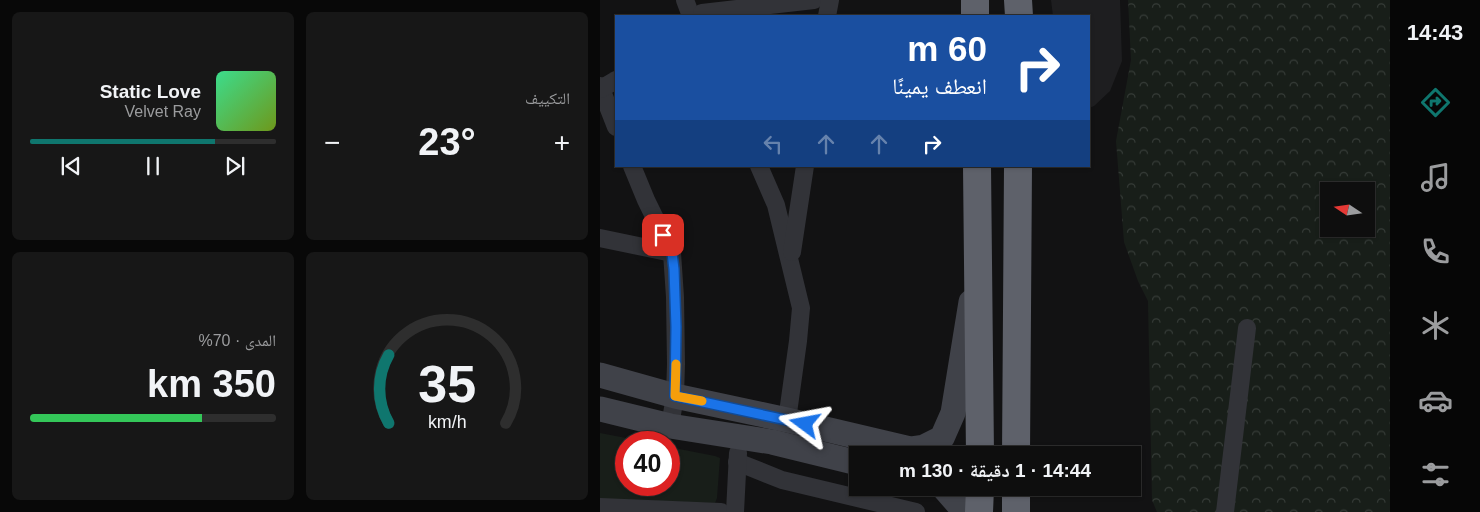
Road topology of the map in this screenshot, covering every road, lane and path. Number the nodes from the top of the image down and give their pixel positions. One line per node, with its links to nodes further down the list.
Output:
1 (685, 0): 6 (street)
2 (814, 0): 6 (street)
3 (830, 0): 7 (street)
4 (975, 0): 8 (highway)
5 (1018, 0): 9 (highway)
6 (699, 11)
7 (827, 15)
8 (975, 15)
9 (1019, 15)
10 (606, 85): 11 (street)
11 (615, 122)
12 (632, 167): 18 (street)
13 (759, 167): 19 (street)
14 (805, 167): 19 (street)
15 (977, 167): 20 (highway)
16 (1018, 167): 30 (highway)
17 (600, 238): 18 (street)
18 (672, 253): 23 (street)
19 (791, 262): 26 (street)
20 (978, 268): 26 (street); 29 (highway)
21 (1247, 328): 43 (street)
22 (600, 375): 23 (street)
23 (675, 396): 25 (street); 27 (street)
24 (600, 409): 27 (street)
25 (745, 410): 26 (street); 28 (street)
26 (787, 420)
27 (670, 426): 28 (street)
28 (740, 437): 31 (street); 32 (street)
29 (980, 446)
30 (1016, 446)
31 (849, 461)
32 (737, 462): 38 (street); 39 (street)
33 (951, 496): 40 (street)
34 (980, 496): 41 (highway)
35 (1016, 496): 42 (highway)
36 (600, 507): 37 (street)
37 (721, 512)
38 (735, 512)
39 (916, 512)
40 (964, 512)
41 (979, 512)
42 (1016, 512)
43 (1225, 512)

